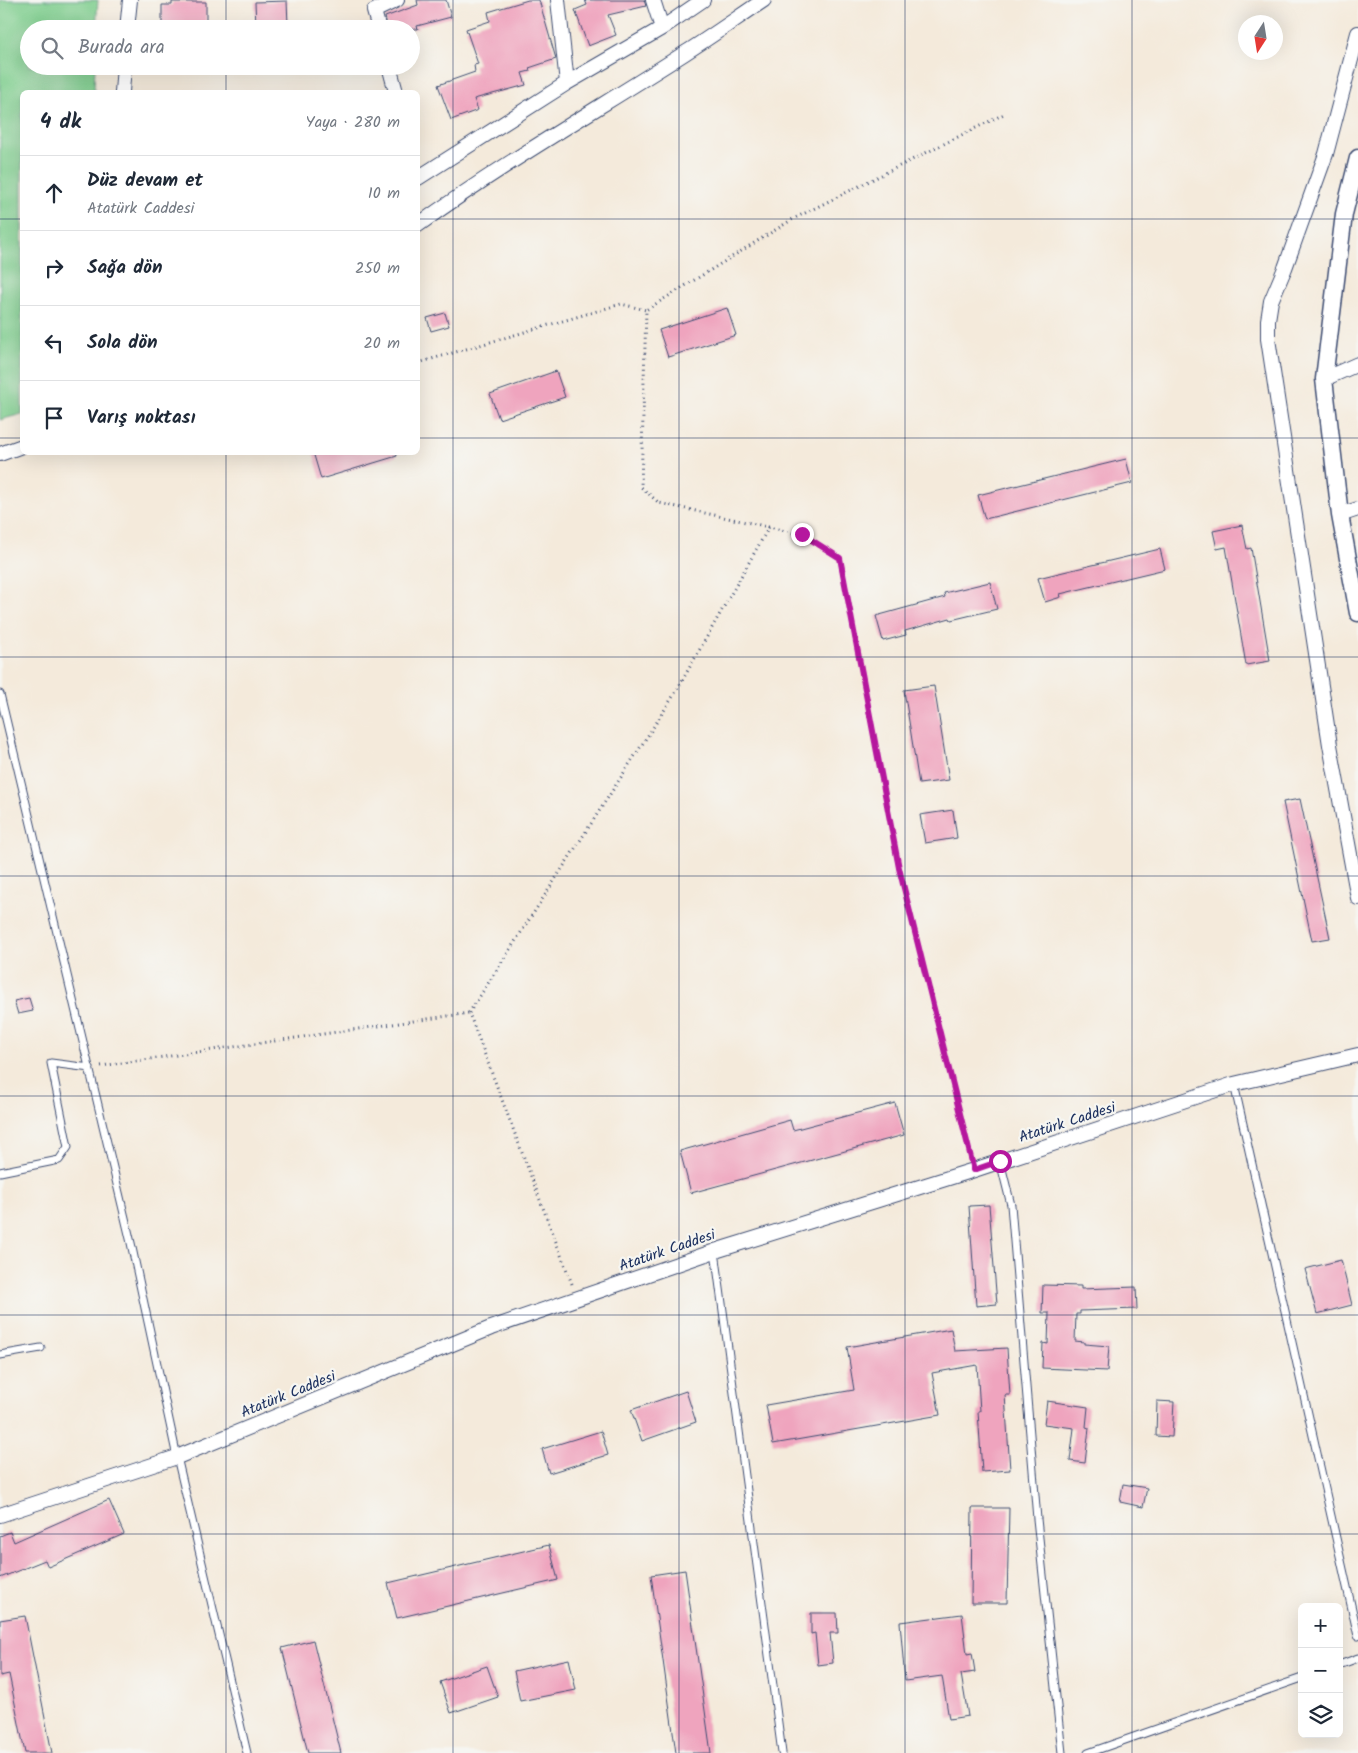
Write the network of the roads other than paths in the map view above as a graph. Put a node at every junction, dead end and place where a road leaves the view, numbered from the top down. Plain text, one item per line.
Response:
1 (130, 0) edge
2 (397, 0) edge
3 (558, 0) edge
4 (653, 0) edge
5 (703, 0) edge
6 (764, 0) edge
7 (371, 6) edge
8 (128, 20) edge
9 (375, 20) edge
10 (662, 28) junction
11 (1358, 33) edge
12 (123, 75) edge
13 (391, 75) edge
14 (568, 83) junction
15 (122, 90) edge
16 (395, 90) edge
17 (1358, 158) edge
18 (420, 175) edge
19 (420, 224) edge
20 (1358, 364) edge
21 (1324, 379) junction
22 (20, 447) edge
23 (0, 454) edge
24 (1358, 509) edge
25 (1340, 515) junction
26 (1358, 612) edge
27 (0, 694) edge
28 (1358, 898) edge
29 (1358, 1055) edge
30 (90, 1068) junction
31 (1234, 1084) junction
32 (1000, 1161) junction
33 (0, 1172) edge
34 (715, 1251) junction
35 (41, 1348) dead end
36 (0, 1355) edge
37 (177, 1457) junction
38 (0, 1516) edge
39 (1358, 1636) edge
40 (1358, 1658) edge
41 (1343, 1664) edge
42 (1298, 1679) edge
43 (1093, 1752) edge
44 (247, 1753) edge
45 (782, 1753) edge
46 (1062, 1753) edge

1 - 8 street
2 - 7 street
3 - 14 street
4 - 10 street
5 - 10 street
6 - 19 street
7 - 9 street
10 - 14 street
11 - 28 street
12 - 15 street
13 - 16 street
14 - 18 street
17 - 21 street
20 - 21 street
21 - 25 street
22 - 23 street
24 - 25 street
25 - 26 street
27 - 30 lane
29 - 31 street, Atatürk Caddesi
30 - 33 lane
30 - 37 lane
31 - 32 street, Atatürk Caddesi
31 - 39 lane
32 - 34 street, Atatürk Caddesi
32 - 46 lane
34 - 37 street, Atatürk Caddesi
34 - 45 lane
35 - 36 lane
37 - 38 street, Atatürk Caddesi
37 - 44 lane
40 - 41 lane
42 - 43 lane

